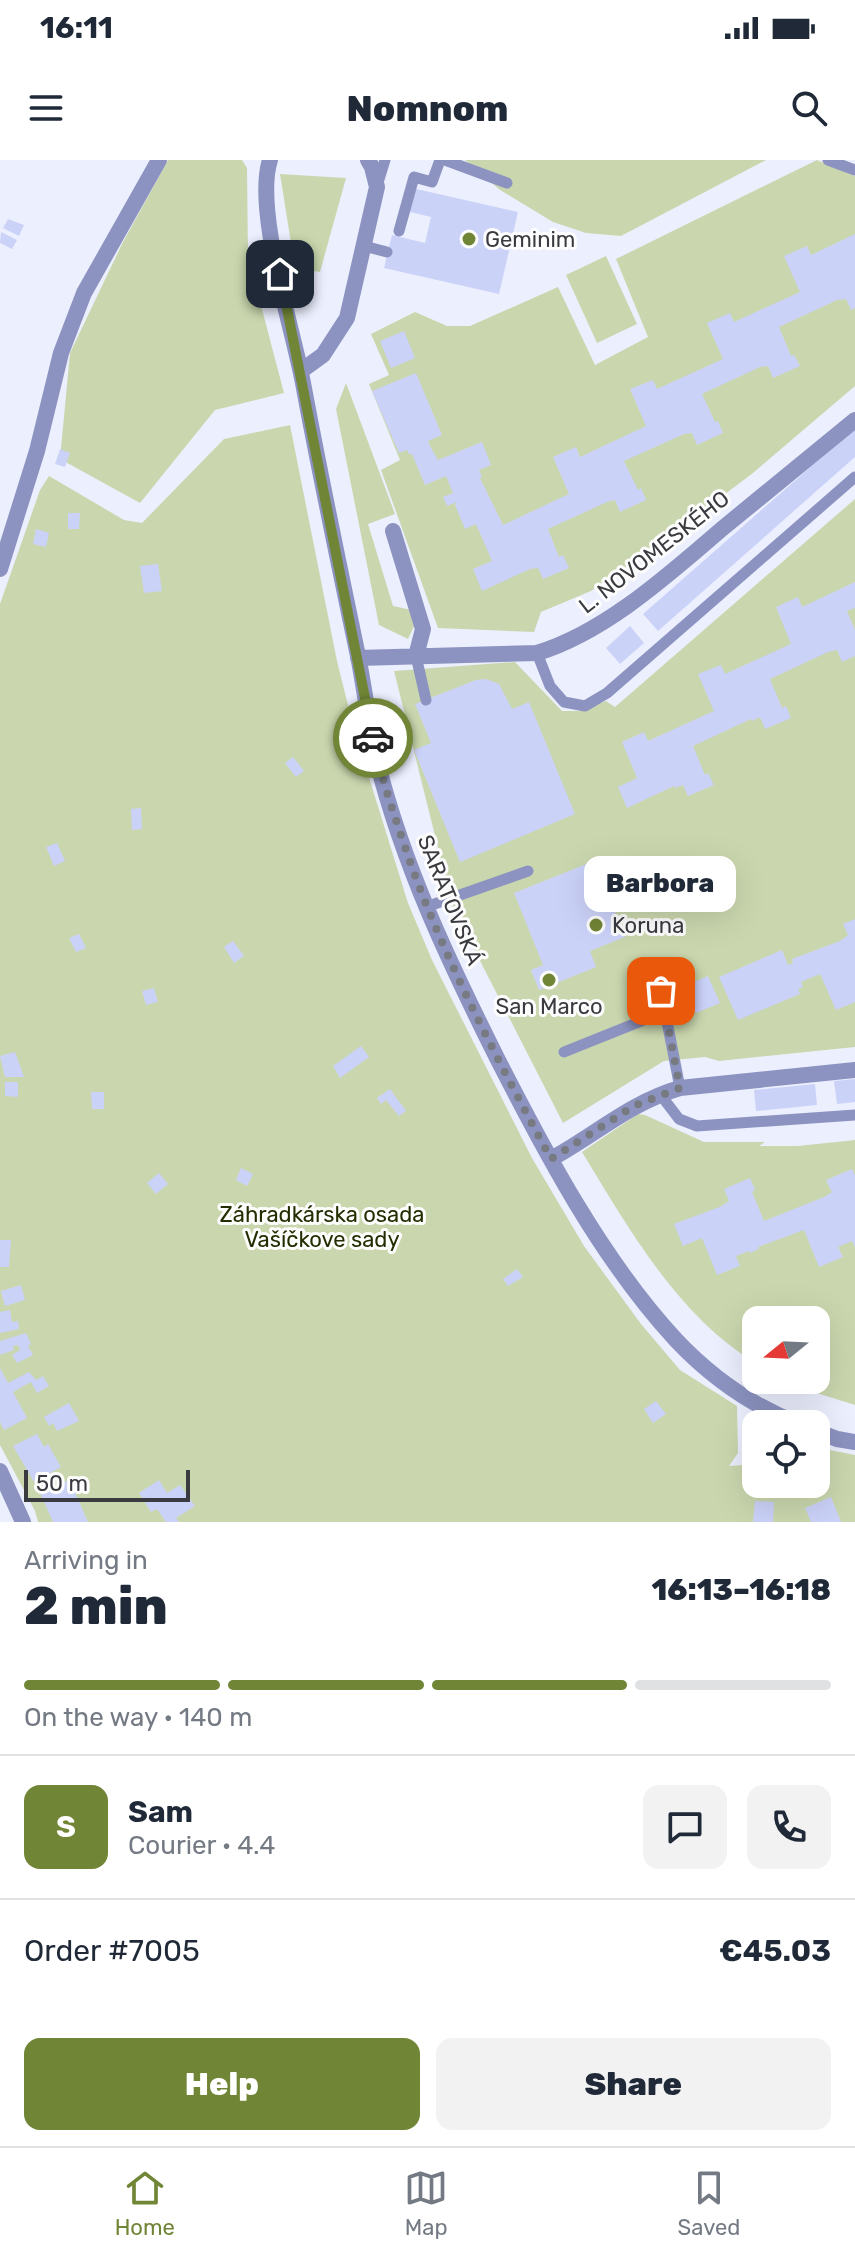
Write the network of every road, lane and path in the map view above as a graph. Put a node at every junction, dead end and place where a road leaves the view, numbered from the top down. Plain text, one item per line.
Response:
1 (159, 160) edge
2 (270, 160) edge
3 (368, 160) edge
4 (385, 160) edge
5 (443, 160) edge
6 (828, 160) edge
7 (855, 170) edge
8 (507, 183) dead end
9 (377, 187) junction
10 (399, 231) dead end
11 (364, 246) junction
12 (387, 252) dead end
13 (301, 371) junction
14 (855, 420) edge
15 (855, 477) edge
16 (393, 531) dead end
17 (0, 569) edge
18 (537, 653) junction
19 (416, 656) junction
20 (358, 658) junction
21 (426, 700) dead end
22 (528, 871) dead end
23 (426, 907) junction
24 (661, 991) dead end
25 (664, 1012) junction
26 (564, 1052) dead end
27 (855, 1070) edge
28 (680, 1088) junction
29 (660, 1094) junction
30 (855, 1115) edge
31 (551, 1159) junction
32 (770, 1410) edge
33 (830, 1435) edge
34 (855, 1442) edge
35 (0, 1471) edge
36 (23, 1522) edge

1 - 17 street
2 - 13 street, SARATOVSKÁ
3 - 9 street
4 - 9 lane
5 - 8 lane
5 - 10 lane
6 - 7 lane
9 - 11 street
11 - 12 lane
11 - 13 street
13 - 20 street, SARATOVSKÁ
14 - 18 street, L. NOVOMESKÉHO
15 - 18 lane
16 - 19 street
18 - 19 street, L. NOVOMESKÉHO
19 - 20 street, L. NOVOMESKÉHO
19 - 21 lane
20 - 23 street, SARATOVSKÁ
22 - 23 lane
23 - 31 street, SARATOVSKÁ
24 - 25 lane
25 - 26 lane
25 - 28 lane
27 - 28 street
28 - 29 street
29 - 30 lane
29 - 31 street
31 - 32 street, SARATOVSKÁ
33 - 34 street
35 - 36 street

